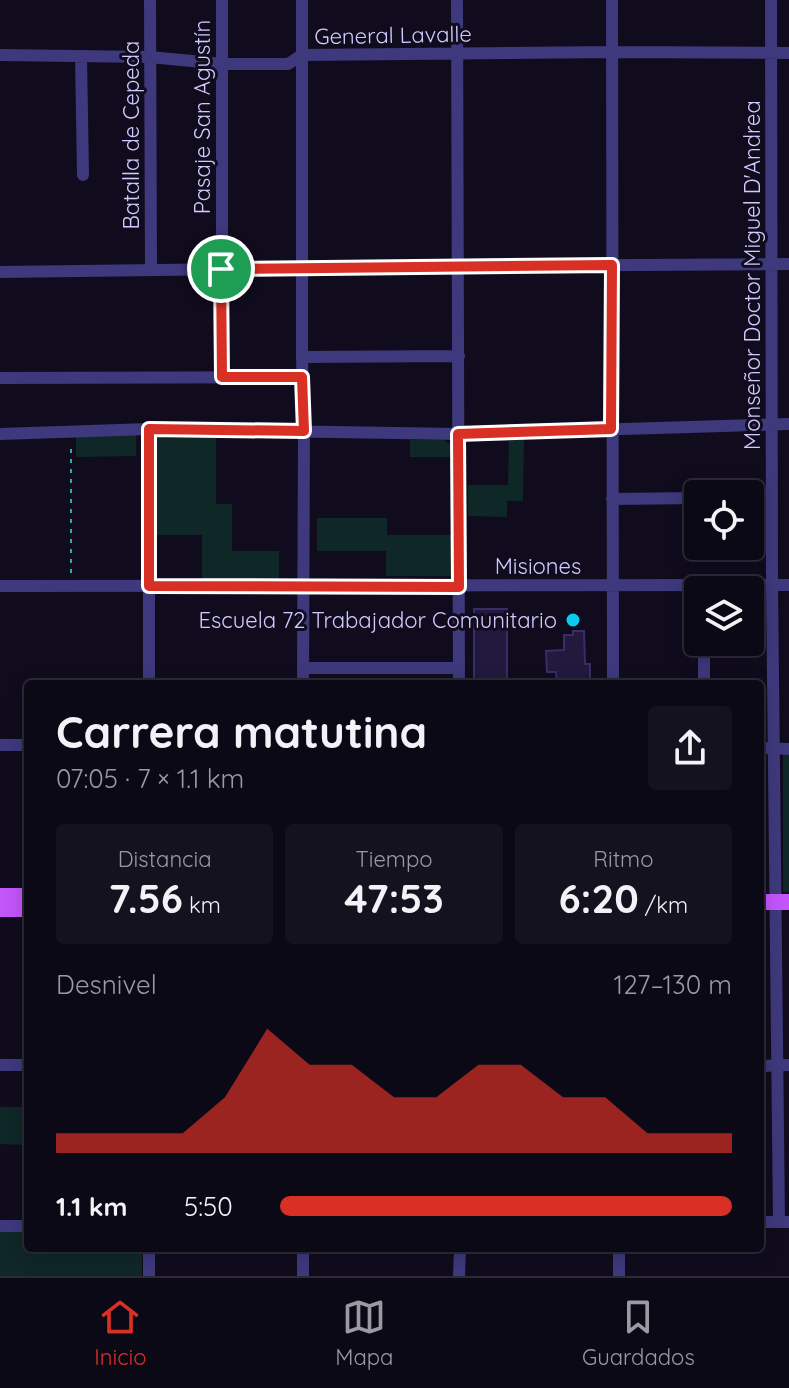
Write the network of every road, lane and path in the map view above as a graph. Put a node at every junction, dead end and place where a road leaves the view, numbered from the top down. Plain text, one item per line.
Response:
1 (150, 0) edge
2 (222, 0) edge
3 (302, 0) edge
4 (457, 0) edge
5 (612, 0) edge
6 (771, 0) edge
7 (613, 52) junction
8 (771, 53) junction
9 (789, 53) edge
10 (457, 54) junction
11 (0, 55) edge
12 (302, 55) junction
13 (81, 56) junction
14 (150, 57) junction
15 (223, 64) junction
16 (83, 175) dead end
17 (771, 264) junction
18 (789, 264) edge
19 (612, 265) junction
20 (458, 266) junction
21 (302, 268) junction
22 (151, 269) junction
23 (221, 269) junction
24 (0, 272) edge
25 (459, 356) junction
26 (302, 357) junction
27 (222, 377) junction
28 (302, 377) junction
29 (0, 378) edge
30 (773, 423) junction
31 (789, 424) edge
32 (149, 429) junction
33 (611, 429) junction
34 (304, 431) junction
35 (71, 432) junction
36 (0, 434) edge
37 (458, 434) junction
38 (764, 496) edge
39 (772, 496) junction
40 (684, 498) edge
41 (612, 499) junction
42 (789, 585) edge
43 (0, 586) edge
44 (71, 586) junction
45 (149, 586) junction
46 (303, 586) junction
47 (613, 586) junction
48 (764, 586) edge
49 (772, 586) junction
50 (459, 587) junction
51 (684, 588) edge
52 (704, 656) edge
53 (303, 668) junction
54 (459, 668) junction
55 (149, 680) edge
56 (303, 680) edge
57 (459, 680) edge
58 (613, 680) edge
59 (704, 680) edge
60 (0, 745) edge
61 (24, 745) edge
62 (764, 748) edge
63 (775, 749) junction
64 (789, 749) edge
65 (0, 896) edge
66 (24, 896) edge
67 (775, 902) edge
68 (0, 909) edge
69 (24, 909) edge
70 (0, 1065) edge
71 (24, 1065) edge
72 (783, 1065) edge
73 (784, 1222) edge
74 (0, 1226) edge
75 (24, 1226) edge
76 (149, 1252) edge
77 (303, 1252) edge
78 (460, 1252) edge
79 (619, 1252) edge
80 (149, 1276) edge
81 (303, 1276) edge
82 (459, 1276) edge
83 (619, 1276) edge

1 - 14 street, Batalla de Cepeda
2 - 15 street, Pasaje San Agustín
3 - 12 street
4 - 10 street
5 - 7 street
6 - 8 street, Monseñor Doctor Miguel D'Andrea
7 - 8 street, General Lavalle
7 - 10 street, General Lavalle
7 - 19 street
8 - 9 street, General Lavalle
8 - 17 street, Monseñor Doctor Miguel D'Andrea
10 - 12 street, General Lavalle
10 - 20 street
11 - 13 street, General Lavalle
12 - 15 street, General Lavalle
12 - 21 street
13 - 14 street, General Lavalle
13 - 16 street
14 - 15 street, General Lavalle
14 - 22 street, Batalla de Cepeda
15 - 23 street, Pasaje San Agustín
17 - 18 street
17 - 19 street
17 - 30 street, Monseñor Doctor Miguel D'Andrea
19 - 20 street
19 - 33 street
20 - 21 street
20 - 25 street
21 - 23 street
21 - 26 street
22 - 23 street
22 - 24 street
23 - 27 street, Pasaje San Agustín
25 - 26 street
25 - 37 street
26 - 28 street
27 - 28 street
27 - 29 street
28 - 34 street
30 - 31 street
30 - 33 street
30 - 39 street, Monseñor Doctor Miguel D'Andrea
32 - 34 street
32 - 35 street
32 - 45 street
33 - 37 street
33 - 41 street
34 - 37 street
34 - 46 street
35 - 36 street
35 - 44 path
37 - 50 street
38 - 39 street
39 - 49 street, Monseñor Doctor Miguel D'Andrea
40 - 41 street
41 - 47 street
42 - 49 street, Misiones
43 - 44 street, Misiones
44 - 45 street, Misiones
45 - 46 street, Misiones
45 - 55 street
46 - 50 street, Misiones
46 - 53 street
47 - 50 street, Misiones
47 - 51 street, Misiones
47 - 58 street
48 - 49 street, Misiones
49 - 63 street, Monseñor Doctor Miguel D'Andrea
50 - 54 street
52 - 59 street
53 - 54 street
53 - 56 street
54 - 57 street
60 - 61 street
62 - 63 street
63 - 64 street
63 - 67 street, Monseñor Doctor Miguel D'Andrea
65 - 66 main road
67 - 72 street, Monseñor Doctor Miguel D'Andrea
68 - 69 main road
70 - 71 street
72 - 73 street, Monseñor Doctor Miguel D'Andrea
74 - 75 street
76 - 80 street
77 - 81 street
78 - 82 street
79 - 83 street

